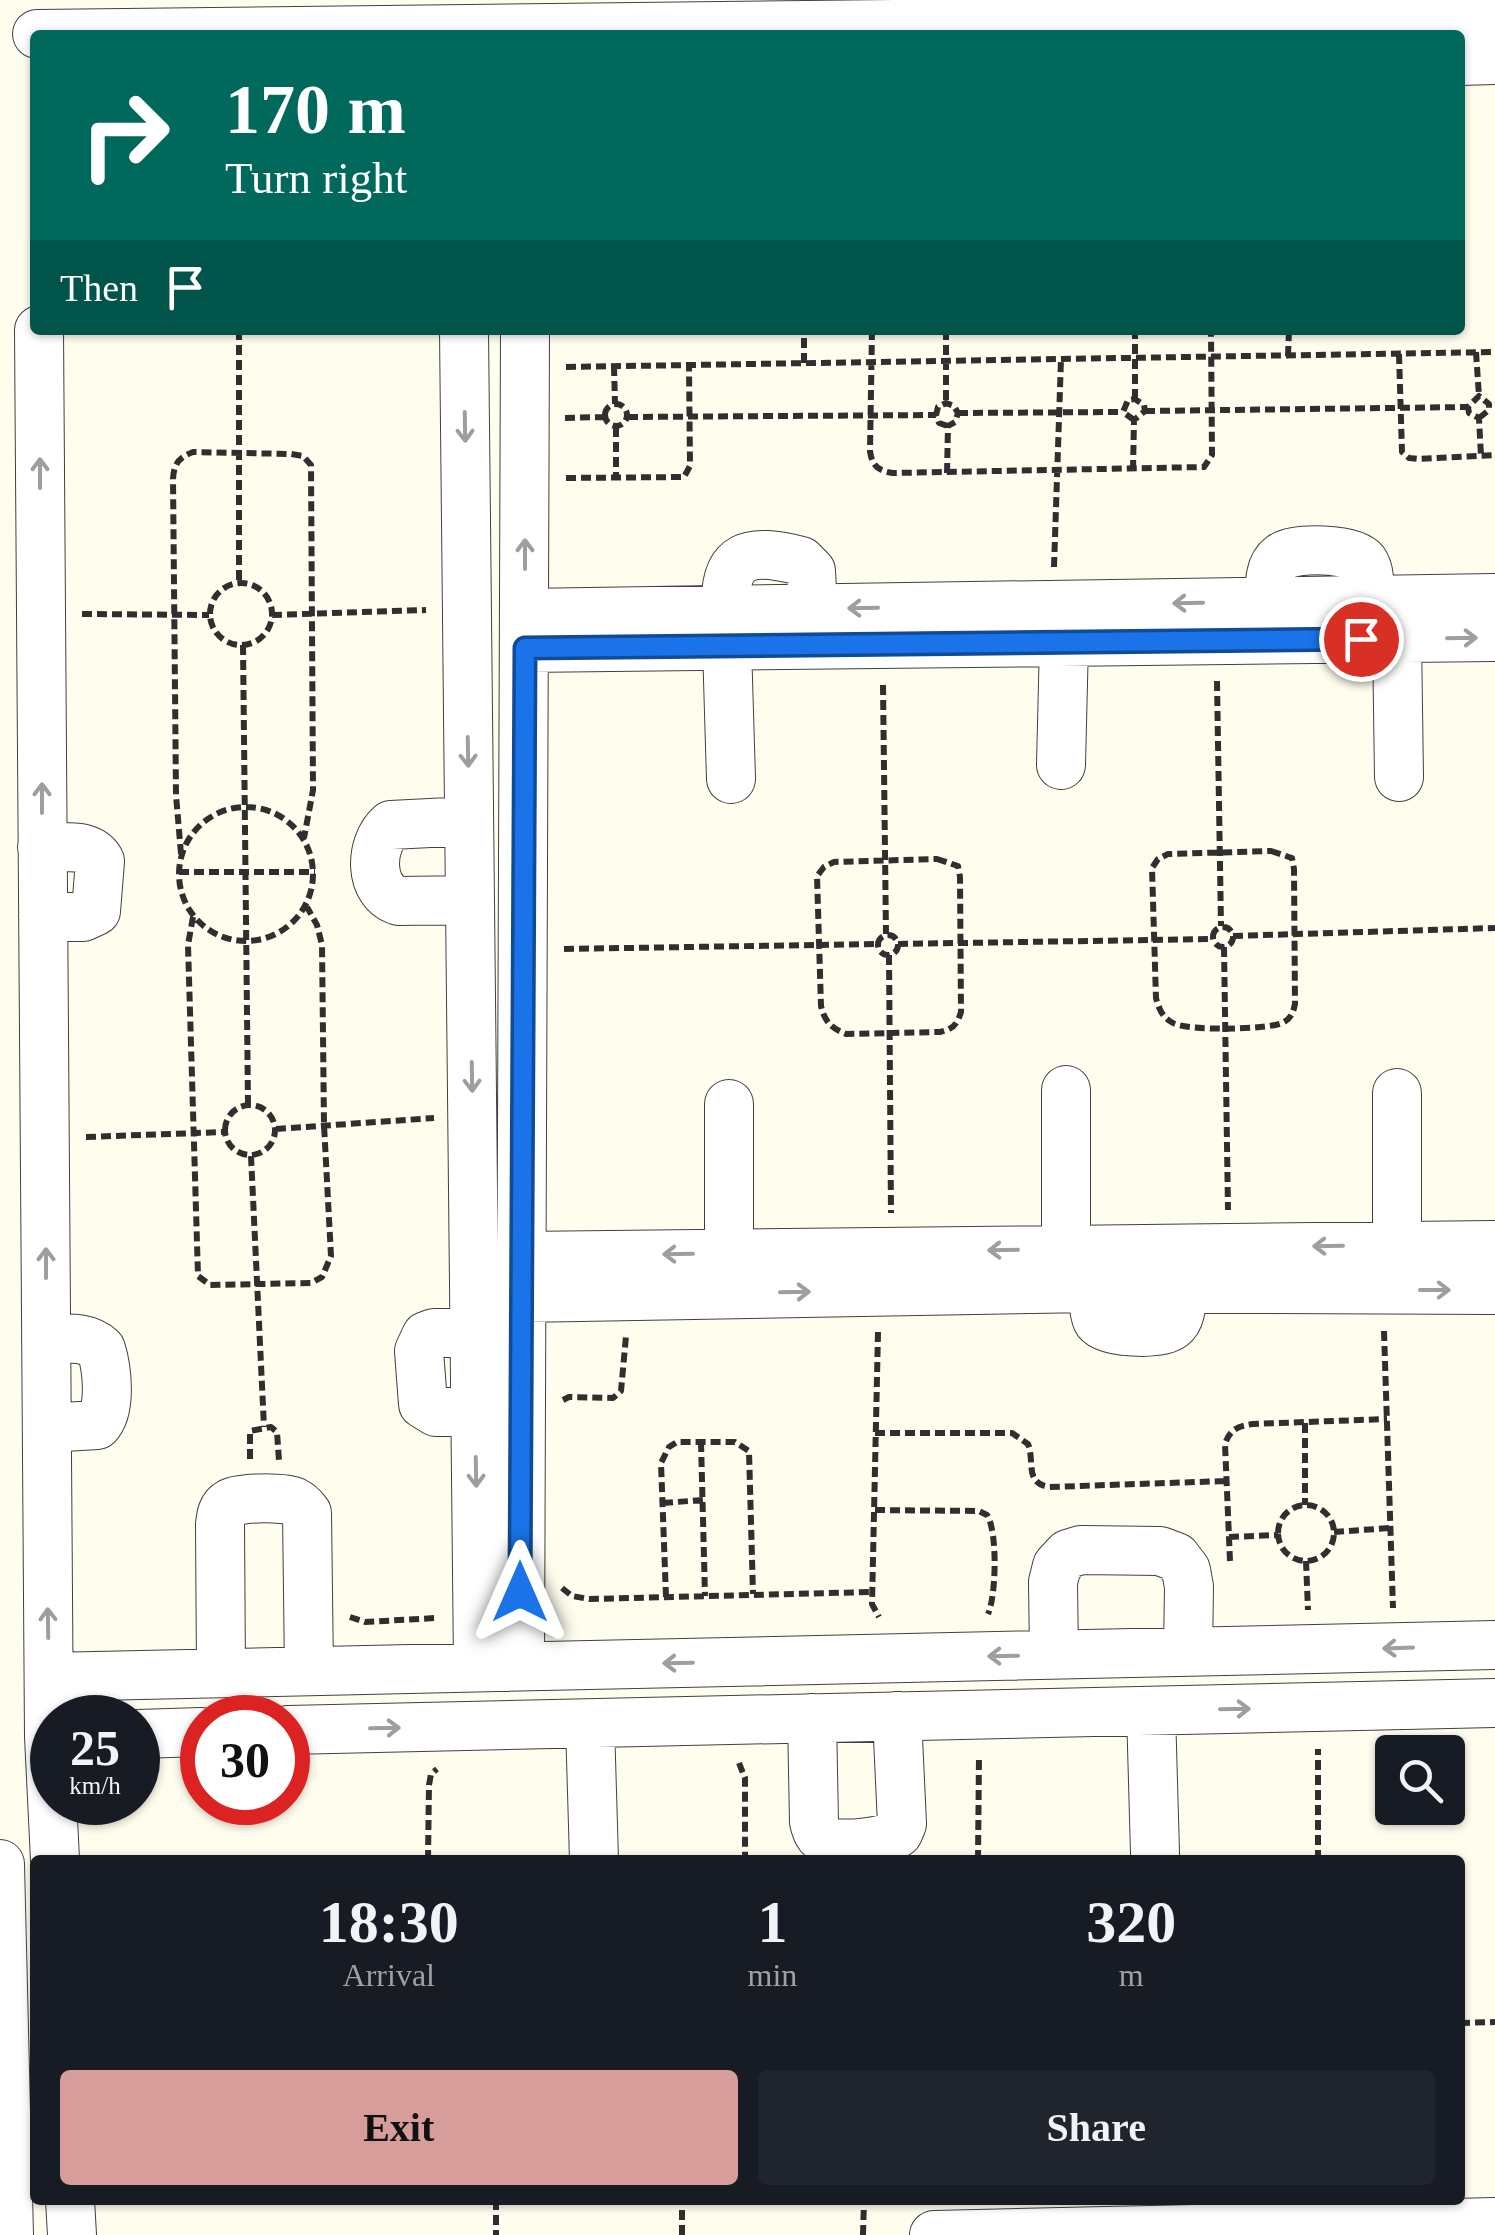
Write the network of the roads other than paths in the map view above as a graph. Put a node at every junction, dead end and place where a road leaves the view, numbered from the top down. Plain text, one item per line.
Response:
1 (1404, 9) edge
2 (1061, 11) edge
3 (550, 14) edge
4 (201, 16) edge
5 (1495, 17) edge
6 (36, 23) edge
7 (1495, 60) edge
8 (1465, 61) edge
9 (38, 335) edge
10 (63, 335) edge
11 (464, 335) edge
12 (525, 349) edge
13 (39, 395) junction
14 (1495, 598) edge
15 (1059, 624) junction
16 (726, 628) junction
17 (525, 630) junction
18 (1495, 637) edge
19 (1397, 638) junction
20 (1060, 765) dead end
21 (1399, 777) dead end
22 (731, 779) dead end
23 (469, 822) junction
24 (470, 900) junction
25 (1066, 1090) dead end
26 (1398, 1093) dead end
27 (730, 1104) dead end
28 (1495, 1245) edge
29 (1066, 1249) junction
30 (729, 1253) junction
31 (1390, 1268) junction
32 (885, 1271) junction
33 (522, 1277) junction
34 (1495, 1290) edge
35 (1495, 1645) edge
36 (1188, 1651) junction
37 (1054, 1655) junction
38 (499, 1667) junction
39 (309, 1671) junction
40 (221, 1673) junction
41 (49, 1677) junction
42 (50, 1695) edge
43 (1495, 1703) edge
44 (1151, 1711) junction
45 (897, 1716) junction
46 (812, 1718) junction
47 (590, 1724) junction
48 (310, 1730) edge
49 (54, 1825) edge
50 (1155, 1853) dead end
51 (55, 1855) edge
52 (594, 1855) edge
53 (0, 1864) edge
54 (70, 2205) edge
55 (1495, 2222) edge
56 (9, 2235) edge
57 (72, 2235) edge
58 (934, 2235) edge

1 - 2 street
1 - 5 street
2 - 3 street
3 - 4 street
4 - 6 street
7 - 8 street
9 - 13 street
10 - 13 street
11 -> 23 street
17 -> 12 street
41 -> 13 street
14 -> 15 street
15 - 16 street
15 -> 16 street
15 - 19 street
15 - 20 street
16 - 17 street
16 - 22 street
17 - 33 street
19 -> 18 street
19 - 21 street
23 - 24 street
23 - 24 street
24 -> 38 street
25 - 29 street
26 - 31 street
27 - 30 street
28 - 31 street
31 -> 29 street
29 -> 32 street
30 - 32 street
30 -> 33 street
31 - 32 street
31 -> 34 street
33 -> 32 street
33 - 38 street
35 -> 36 street
36 - 37 street
36 - 37 street
37 -> 38 street
38 - 39 street
39 - 40 street
39 - 40 street
40 - 41 street
41 - 42 street
44 -> 43 street
44 - 45 street
44 - 50 street
45 - 46 street
45 - 46 street
46 - 47 street
48 -> 47 street
47 - 52 street
49 - 51 street
53 - 56 street
54 - 57 street
55 - 58 street

